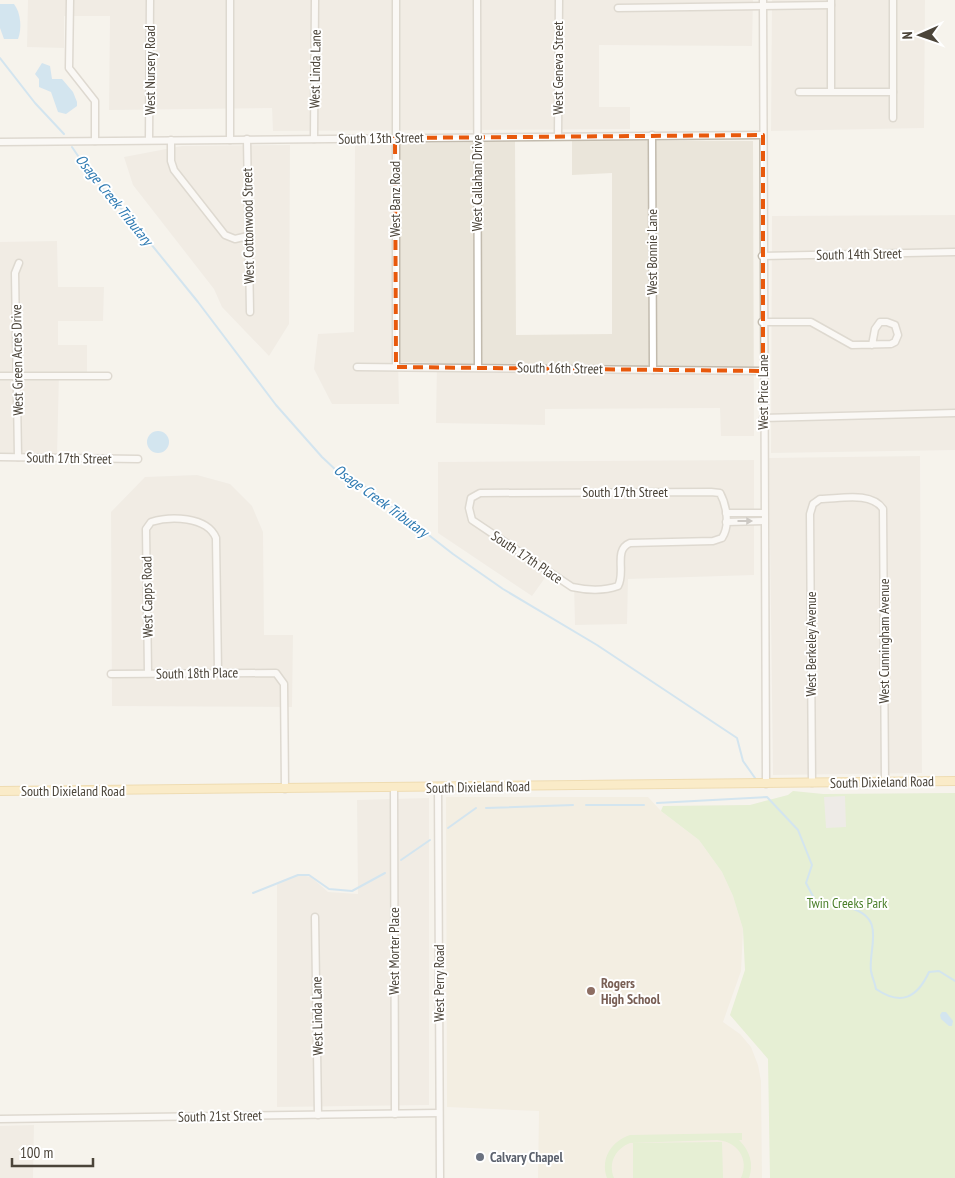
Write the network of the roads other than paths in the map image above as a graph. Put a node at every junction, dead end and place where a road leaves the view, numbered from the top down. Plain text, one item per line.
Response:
1 (70, 0) edge
2 (150, 0) edge
3 (230, 0) edge
4 (315, 0) edge
5 (396, 0) edge
6 (477, 0) edge
7 (559, 0) edge
8 (893, 0) edge
9 (763, 2) edge
10 (831, 3) edge
11 (618, 8) dead end
12 (831, 91) junction
13 (800, 92) dead end
14 (893, 92) junction
15 (893, 118) dead end
16 (652, 135) junction
17 (762, 135) junction
18 (558, 136) junction
19 (477, 137) junction
20 (314, 138) junction
21 (395, 138) junction
22 (247, 139) junction
23 (150, 140) junction
24 (171, 140) junction
25 (230, 140) junction
26 (95, 141) junction
27 (0, 142) edge
28 (248, 236) junction
29 (955, 252) edge
30 (762, 256) junction
31 (19, 263) dead end
32 (250, 312) dead end
33 (762, 322) junction
34 (872, 345) junction
35 (357, 367) dead end
36 (396, 367) junction
37 (478, 367) junction
38 (653, 370) junction
39 (763, 371) junction
40 (18, 375) junction
41 (0, 376) edge
42 (108, 376) dead end
43 (955, 413) edge
44 (763, 418) junction
45 (0, 457) edge
46 (18, 457) junction
47 (138, 459) dead end
48 (471, 498) joint
49 (813, 504) joint
50 (726, 513) junction
51 (764, 513) junction
52 (764, 521) junction
53 (726, 522) junction
54 (218, 672) junction
55 (148, 673) junction
56 (111, 674) dead end
57 (955, 781) edge
58 (885, 782) junction
59 (812, 783) junction
60 (766, 784) junction
61 (438, 787) junction
62 (394, 788) junction
63 (285, 790) junction
64 (0, 792) edge
65 (316, 917) dead end
66 (439, 1113) junction
67 (318, 1114) junction
68 (395, 1114) junction
69 (0, 1118) edge
70 (440, 1178) edge

1 - 26 street
2 - 23 street, West Nursery Road
3 - 25 street
4 - 20 street, West Linda Lane
5 - 21 street, West Banz Road
6 - 19 street, West Callahan Drive
7 - 18 street, West Geneva Street
8 - 14 street
9 - 10 street
9 - 11 street
9 - 17 street, West Price Lane
10 - 12 street
12 - 13 street
12 - 14 street
14 - 15 street
16 - 17 street, South 13th Street
16 - 18 street, South 13th Street
16 - 38 street, West Bonnie Lane
17 - 30 street, West Price Lane
18 - 19 street, South 13th Street
19 - 21 street, South 13th Street
19 - 37 street, West Callahan Drive
20 - 21 street, South 13th Street
20 - 22 street, South 13th Street
21 - 36 street, West Banz Road
22 - 25 street, South 13th Street
22 - 28 street, West Cottonwood Street
23 - 24 street, South 13th Street
23 - 26 street, South 13th Street
24 - 25 street, South 13th Street
24 - 28 street
26 - 27 street, South 13th Street
28 - 32 street, West Cottonwood Street
29 - 30 street, South 14th Street
30 - 33 street, West Price Lane
31 - 40 street, West Green Acres Drive
33 - 34 street
33 - 39 street, West Price Lane
34 - 34 street
35 - 36 street, South 16th Street
36 - 37 street, South 16th Street
37 - 38 street, South 16th Street
38 - 39 street, South 16th Street
39 - 44 street, West Price Lane
40 - 41 street
40 - 42 street
40 - 46 street, West Green Acres Drive
43 - 44 street
44 - 51 street, West Price Lane
45 - 46 street, South 17th Street
46 - 47 street, South 17th Street
48 - 50 street, South 17th Street
48 - 53 street, South 17th Place
49 - 58 street, West Cunningham Avenue
49 - 59 street, West Berkeley Avenue
50 - 51 street
50 - 53 street
51 - 52 street, West Price Lane
53 -> 52 street
52 - 60 street, West Price Lane
54 - 55 street, South 18th Place
54 - 55 street, West Capps Road
54 - 63 street, South 18th Place
55 - 56 street, South 18th Place
57 - 58 main road, South Dixieland Road
58 - 59 main road, South Dixieland Road
59 - 60 main road, South Dixieland Road
60 - 61 main road, South Dixieland Road
61 - 62 main road, South Dixieland Road
61 - 66 street, West Perry Road
62 - 63 main road, South Dixieland Road
62 - 68 street, West Morter Place
63 - 64 main road, South Dixieland Road
65 - 67 street, West Linda Lane
66 - 68 street, South 21st Street
66 - 70 street, West Perry Road
67 - 68 street, South 21st Street
67 - 69 street, South 21st Street

